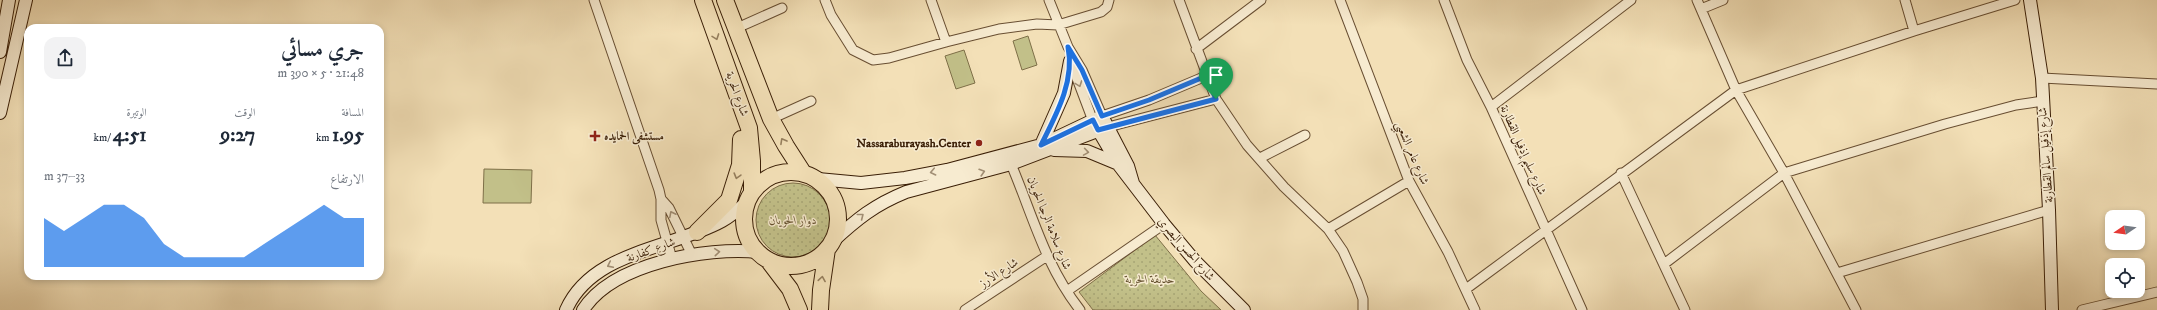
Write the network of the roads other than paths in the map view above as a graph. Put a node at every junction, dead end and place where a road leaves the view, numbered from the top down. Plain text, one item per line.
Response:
1 (9, 0) edge
2 (26, 0) edge
3 (594, 0) edge
4 (703, 0) edge
5 (725, 0) edge
6 (826, 0) edge
7 (931, 0) edge
8 (1049, 0) edge
9 (1109, 0) edge
10 (1179, 0) edge
11 (1260, 0) edge
12 (1340, 0) edge
13 (1444, 0) edge
14 (1631, 0) edge
15 (1723, 0) edge
16 (1904, 0) edge
17 (2015, 0) edge
18 (2030, 0) edge
19 (1699, 4) edge
20 (782, 8) dead end
21 (1058, 25) junction
22 (737, 28) junction
23 (1914, 30) junction
24 (946, 42) junction
25 (1068, 47) junction
26 (1196, 49) junction
27 (0, 52) edge
28 (1070, 61) junction
29 (1206, 76) junction
30 (2042, 78) junction
31 (2157, 84) edge
32 (1736, 90) junction
33 (737, 96) junction
34 (1216, 99) junction
35 (810, 101) dead end
36 (2043, 101) junction
37 (1491, 108) junction
38 (0, 113) edge
39 (771, 118) junction
40 (1100, 123) junction
41 (1305, 135) dead end
42 (1046, 147) junction
43 (1260, 158) junction
44 (1011, 164) junction
45 (1118, 164) junction
46 (1621, 173) junction
47 (1784, 173) junction
48 (811, 177) junction
49 (1409, 181) junction
50 (1134, 183) junction
51 (749, 198) junction
52 (661, 199) junction
53 (2049, 210) junction
54 (1164, 224) junction
55 (1328, 229) junction
56 (1547, 229) junction
57 (690, 235) junction
58 (667, 244) junction
59 (830, 245) junction
60 (692, 255) junction
61 (763, 256) junction
62 (1047, 256) junction
63 (672, 259) junction
64 (1664, 264) junction
65 (1837, 273) junction
66 (1466, 289) junction
67 (1067, 291) junction
68 (2157, 292) edge
69 (566, 310) edge
70 (583, 310) edge
71 (799, 310) edge
72 (820, 310) edge
73 (965, 310) edge
74 (1080, 310) edge
75 (1244, 310) edge
76 (1363, 310) edge
77 (1475, 310) edge
78 (1582, 310) edge
79 (1686, 310) edge
80 (1856, 310) edge
81 (2052, 310) edge
82 (2082, 310) edge

1 - 27 street
2 - 38 street
3 - 52 street
4 -> 33 highway, شارع الحرية
5 - 22 highway, شارع الحرية
6 - 24 street
7 - 24 street
8 - 21 street, شارع الحسن البصري
9 - 21 street
10 - 26 street
11 - 26 street
12 - 49 street, شارع عامر الشعبي
13 - 37 street, شارع سليم إذفيل القطارنة
14 - 37 street
15 - 19 street
16 - 23 street
17 - 23 street
18 - 30 street, شارع إذفيل سالم القطارنة
19 - 32 street
20 - 22 street
21 - 24 street
21 - 25 street, شارع الحسن البصري
22 - 39 highway, شارع الحرية
23 - 32 street
25 - 28 street, شارع الحسن البصري
25 - 40 street, شارع الحسن البصري
26 - 29 street
28 -> 40 street, شارع الحسن البصري
28 - 42 street
29 - 34 street
29 - 40 street
30 - 31 street
30 - 36 street, شارع إذفيل سالم القطارنة
32 - 46 street
32 - 47 street
33 - 51 highway, شارع الحرية
33 -> 57 highway
34 - 40 street
34 - 43 street
35 - 39 street
36 - 47 street
36 - 53 street, شارع إذفيل سالم القطارنة
37 - 56 street, شارع سليم إذفيل القطارنة
48 -> 39 highway, شارع الحرية
40 - 42 street
40 - 45 street, شارع الحسن البصري
40 - 50 street, شارع الحسن البصري
41 - 43 street
42 - 44 street
42 -> 45 street
42 -> 48 street
43 - 55 street
59 -> 44 street
44 - 62 street, شارع سلامة الرجا الحويان
45 - 50 street, شارع الحسن البصري
46 - 56 street
46 - 64 street
47 - 64 street
47 - 65 street
48 - 51 highway
48 - 59 highway
49 - 55 street
49 - 66 street, شارع عامر الشعبي
50 - 54 street, شارع الحسن البصري
51 - 57 street, شارع كفارنة
51 - 61 highway
57 -> 52 street
52 - 58 street
53 - 65 street
53 - 81 street, شارع إذفيل سالم القطارنة
54 - 67 street
54 - 75 street, شارع الحسن البصري
55 - 76 street
56 - 66 street
56 - 78 street, شارع سليم إذفيل القطارنة
57 - 58 street, شارع كفارنة
57 - 60 street
58 - 63 street
58 -> 69 street, شارع كفارنة
59 - 61 highway
72 -> 59 highway
60 -> 61 street, شارع كفارنة
60 - 63 street, شارع كفارنة
61 - 71 highway
62 - 67 street, شارع سلامة الرجا الحويان
62 - 73 street, شارع الأرز
63 - 70 street, شارع كفارنة
64 - 79 street
65 - 80 street
66 - 77 street, شارع عامر الشعبي
67 - 74 street, شارع سلامة الرجا الحويان
68 - 82 street

